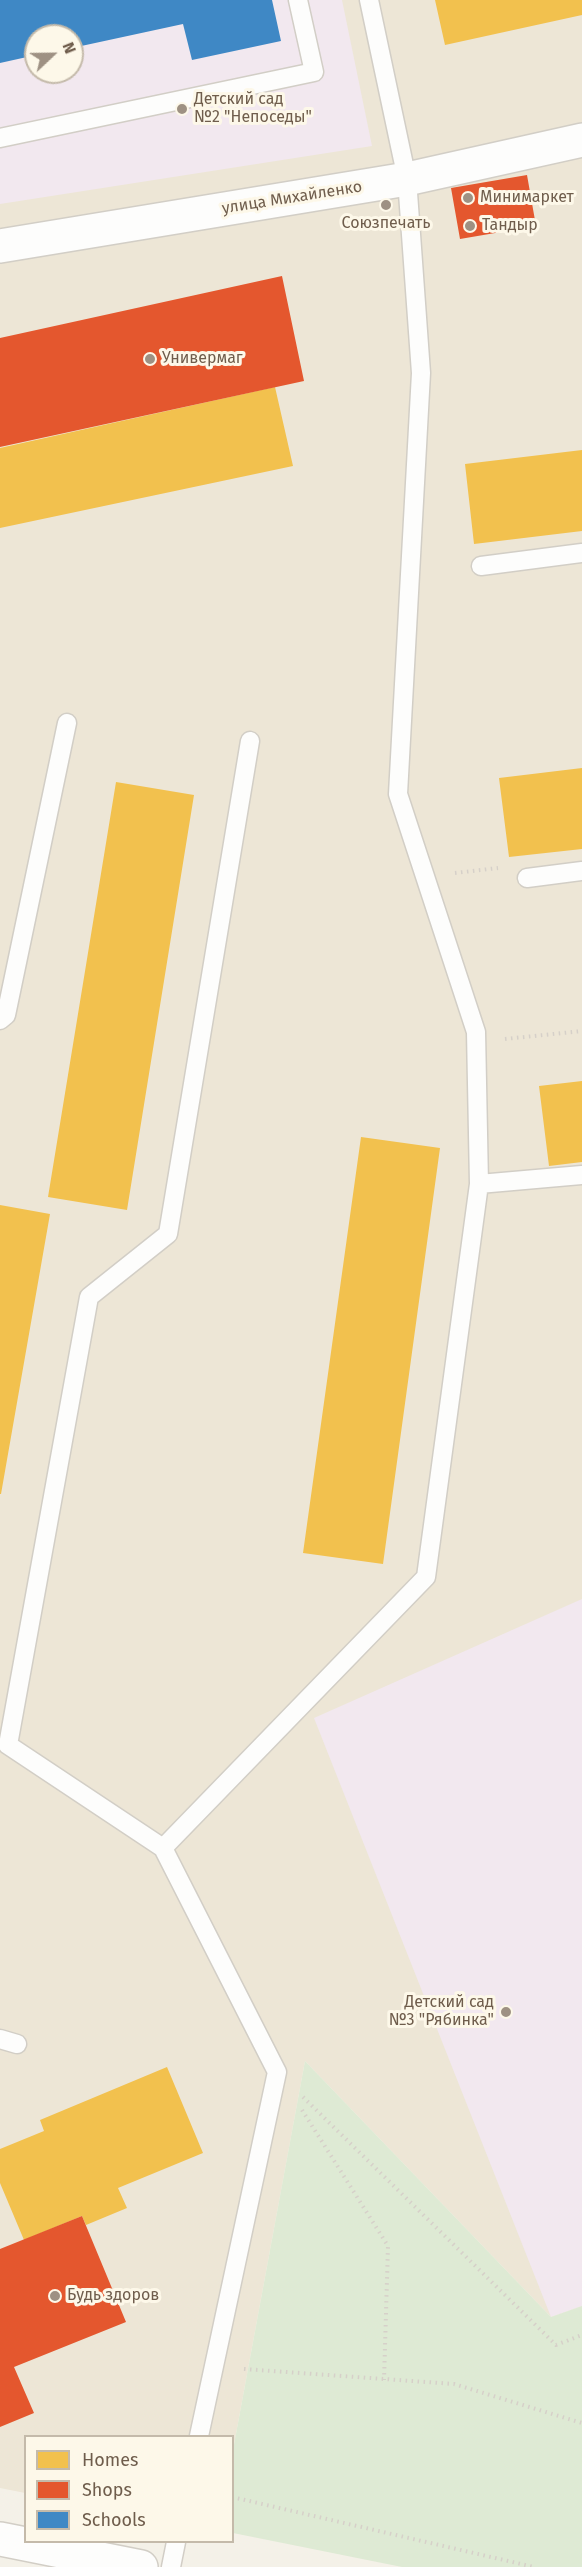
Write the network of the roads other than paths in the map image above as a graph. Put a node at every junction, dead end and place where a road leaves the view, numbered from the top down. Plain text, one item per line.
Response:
1 (298, 0) edge
2 (369, 0) edge
3 (0, 138) edge
4 (582, 140) edge
5 (407, 179) junction
6 (0, 246) edge
7 (582, 553) edge
8 (481, 566) dead end
9 (67, 723) dead end
10 (250, 741) dead end
11 (582, 871) edge
12 (527, 878) dead end
13 (0, 1020) edge
14 (582, 1175) edge
15 (479, 1184) junction
16 (163, 1848) junction
17 (199, 2435) edge
18 (0, 2539) edge
19 (176, 2543) edge
20 (80, 2562) edge
21 (141, 2567) edge
22 (171, 2567) edge

1 - 3 lane
2 - 5 lane
4 - 5 street, улица Михайленко
5 - 6 street, улица Михайленко
5 - 15 lane
7 - 8 lane
9 - 13 lane
10 - 16 lane
11 - 12 lane
14 - 15 lane
15 - 16 lane
16 - 17 lane
18 - 20 street
19 - 22 lane
20 - 21 street

